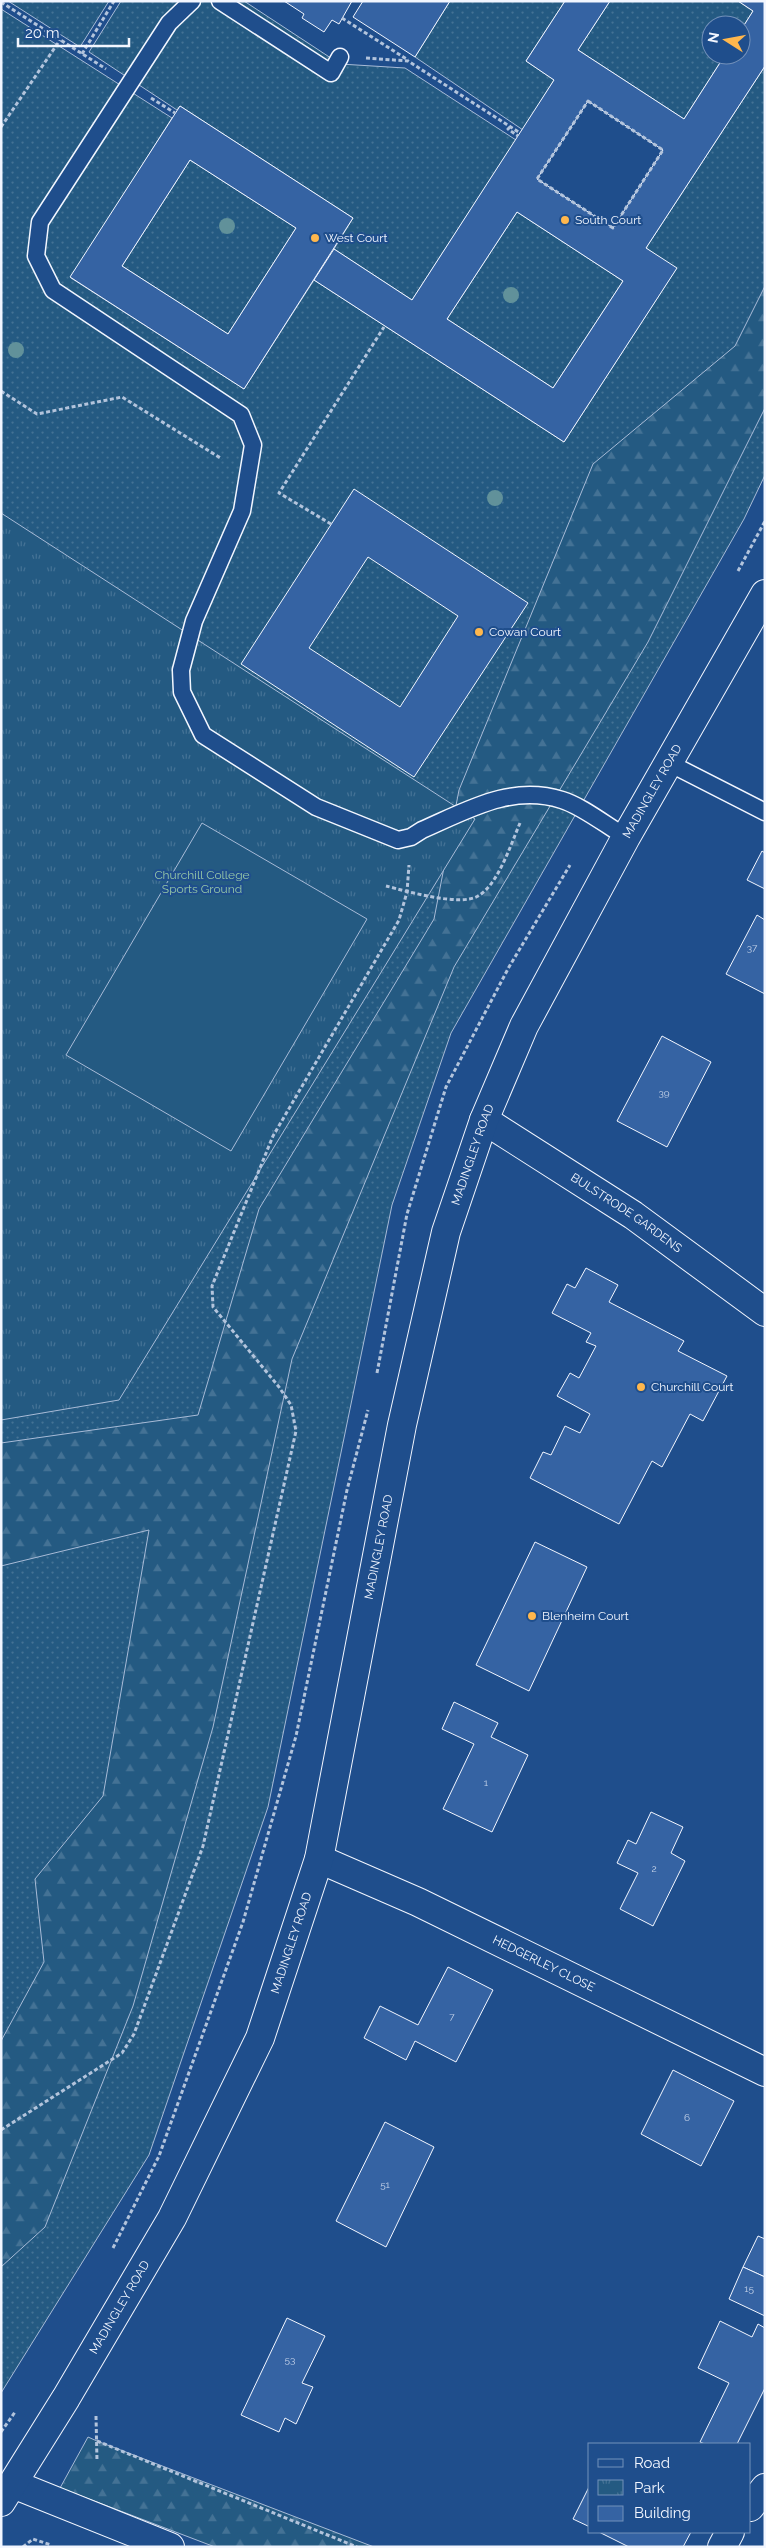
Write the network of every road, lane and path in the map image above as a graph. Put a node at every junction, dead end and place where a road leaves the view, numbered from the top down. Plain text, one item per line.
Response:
1 (114, 1) edge
2 (192, 1) edge
3 (220, 1) edge
4 (1, 2) edge
5 (342, 18) dead end
6 (60, 40) junction
7 (82, 54) junction
8 (340, 57) joint
9 (408, 61) junction
10 (130, 85) junction
11 (175, 113) dead end
12 (1, 127) edge
13 (519, 135) dead end
14 (537, 179) joint
15 (384, 327) dead end
16 (1, 391) edge
17 (249, 475) junction
18 (278, 492) junction
19 (331, 524) dead end
20 (765, 594) edge
21 (668, 763) junction
22 (537, 795) junction
23 (765, 812) edge
24 (411, 837) junction
25 (626, 837) junction
26 (386, 886) dead end
27 (407, 892) junction
28 (484, 1120) junction
29 (765, 1312) edge
30 (319, 1860) junction
31 (765, 2072) edge
32 (1, 2130) edge
33 (97, 2440) dead end
34 (765, 2489) edge
35 (7, 2493) edge
36 (751, 2506) edge
37 (729, 2533) edge
38 (51, 2545) dead end
39 (23, 2547) edge
40 (170, 2547) edge
41 (357, 2547) edge
42 (722, 2547) edge

1 - 7 path
2 - 10 lane
3 - 8 lane
4 - 6 path
5 - 9 path
6 - 7 path
6 - 12 path
7 - 10 path
8 - 9 path
9 - 13 path
10 - 11 path
10 - 17 lane
14 - 14 path
15 - 18 path
16 - 17 path
17 - 18 path
17 - 24 lane
18 - 19 path
20 - 21 main road, MADINGLEY ROAD
21 - 23 lane
21 - 25 main road, MADINGLEY ROAD
22 - 24 lane
22 - 25 lane
22 - 27 path
24 - 27 path
25 - 28 main road, MADINGLEY ROAD
26 - 27 path
27 - 32 path
28 - 29 main road, BULSTRODE GARDENS
28 - 30 main road, MADINGLEY ROAD
30 - 31 main road, HEDGERLEY CLOSE
30 - 35 main road, MADINGLEY ROAD
33 - 41 path
34 - 36 main road
35 - 40 main road
37 - 42 main road
38 - 39 path

